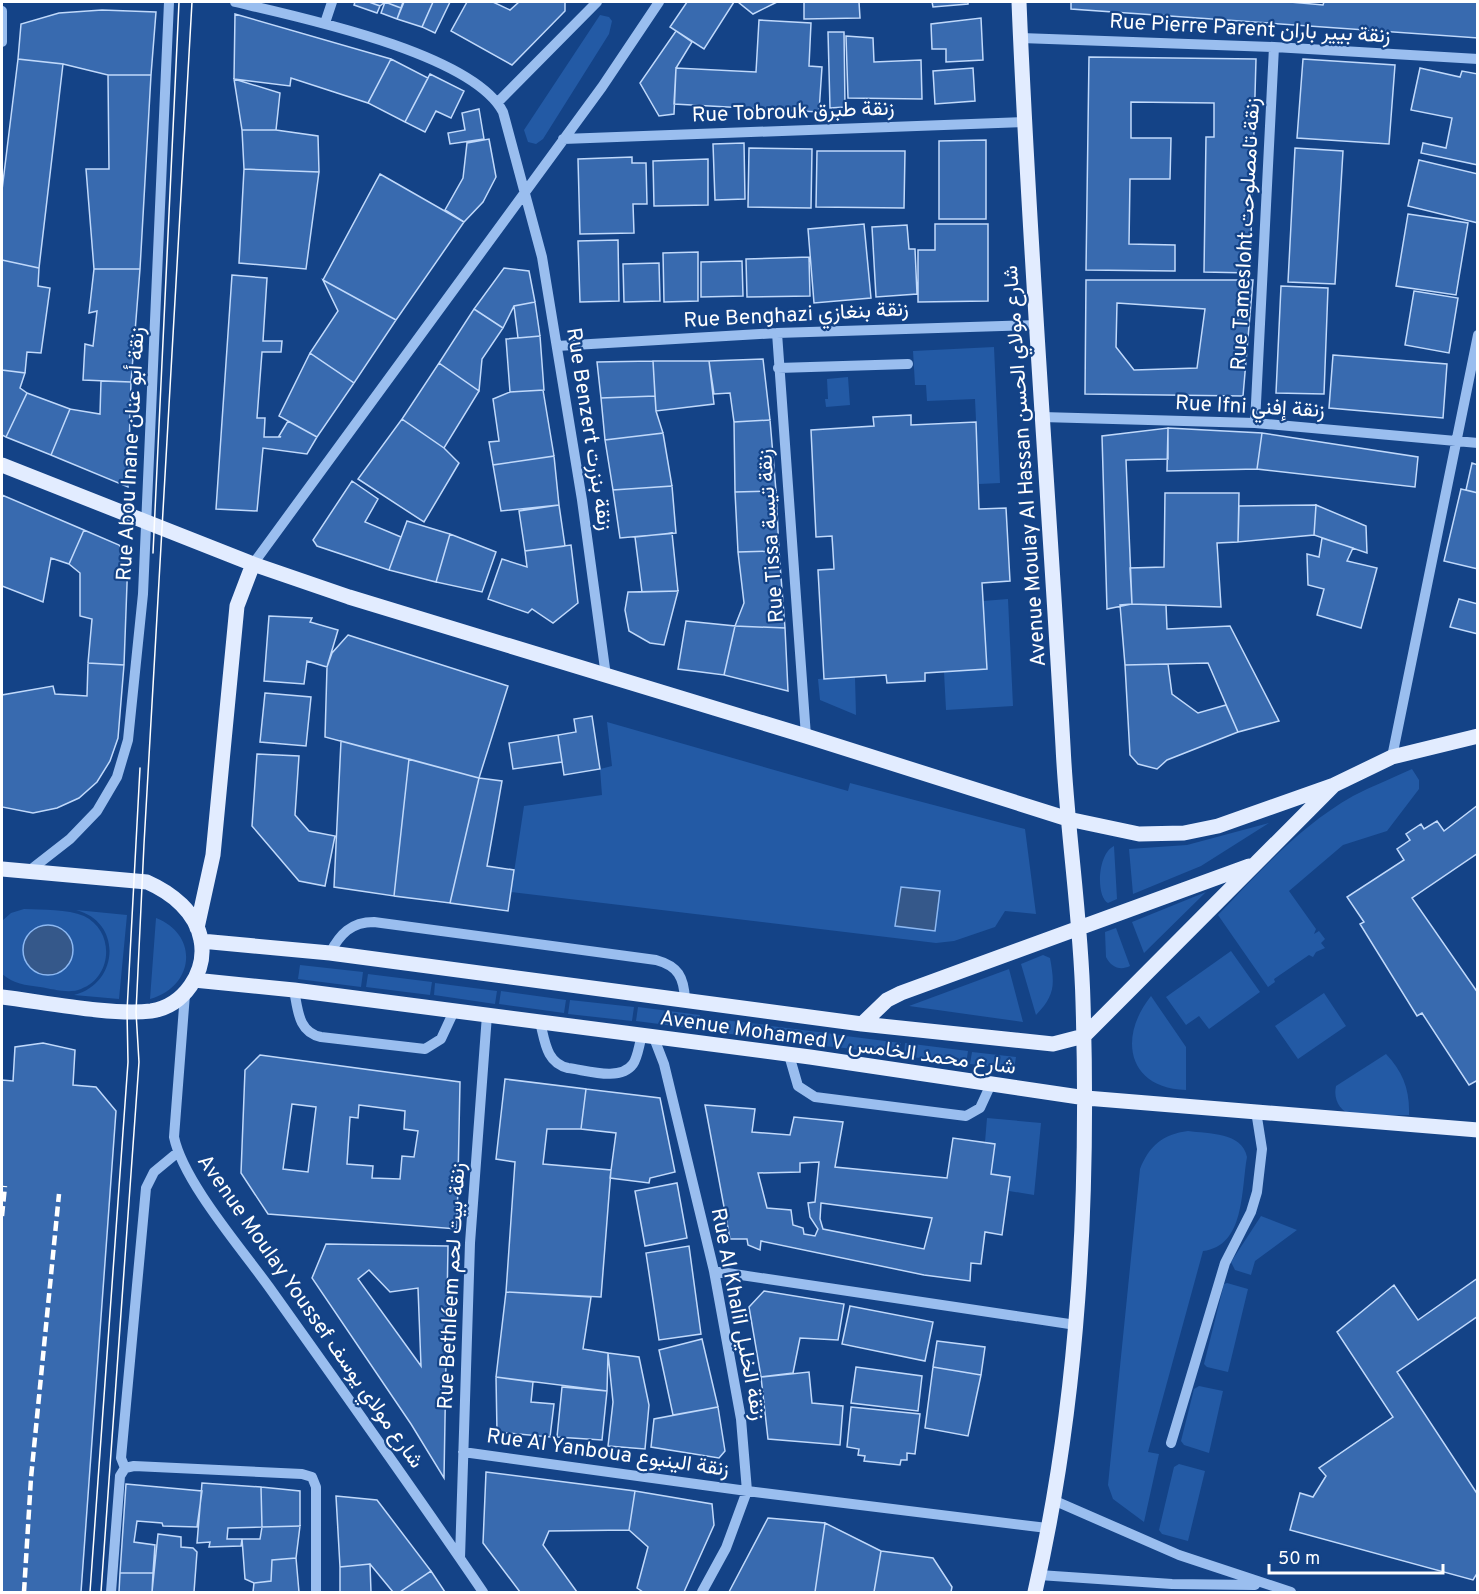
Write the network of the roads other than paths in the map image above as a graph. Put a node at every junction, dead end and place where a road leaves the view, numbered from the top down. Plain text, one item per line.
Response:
1 (170, 2) edge
2 (235, 2) edge
3 (332, 2) edge
4 (597, 2) edge
5 (659, 2) edge
6 (1019, 2) edge
7 (2, 11) edge
8 (325, 23) junction
9 (1021, 38) junction
10 (2, 42) edge
11 (1274, 47) junction
12 (1478, 59) edge
13 (498, 102) junction
14 (1023, 122) junction
15 (563, 139) junction
16 (525, 191) junction
17 (1037, 325) junction
18 (777, 333) junction
19 (1478, 335) edge
20 (558, 346) junction
21 (908, 364) dead end
22 (778, 368) junction
23 (1042, 417) junction
24 (1255, 423) junction
25 (1454, 442) junction
26 (1478, 443) edge
27 (2, 465) edge
28 (146, 521) junction
29 (253, 564) junction
30 (606, 676) junction
31 (806, 736) junction
32 (1478, 736) edge
33 (1392, 757) junction
34 (1334, 784) junction
35 (1068, 819) junction
36 (1254, 864) junction
37 (2, 868) edge
38 (29, 870) junction
39 (1078, 927) junction
40 (199, 934) junction
41 (330, 953) junction
42 (194, 980) junction
43 (294, 990) junction
44 (184, 994) junction
45 (2, 997) edge
46 (685, 1000) junction
47 (454, 1011) junction
48 (487, 1015) junction
49 (540, 1022) junction
50 (862, 1024) junction
51 (1084, 1036) junction
52 (648, 1037) junction
53 (789, 1055) junction
54 (991, 1084) junction
55 (1086, 1098) junction
56 (1256, 1111) junction
57 (1478, 1130) edge
58 (177, 1153) junction
59 (714, 1271) junction
60 (1076, 1325) junction
61 (1171, 1443) dead end
62 (463, 1452) junction
63 (125, 1468) junction
64 (747, 1491) junction
65 (1053, 1500) junction
66 (1047, 1528) junction
67 (460, 1559) junction
68 (1039, 1575) junction
69 (1264, 1585) junction
70 (111, 1593) edge
71 (316, 1593) edge
72 (483, 1593) edge
73 (702, 1593) edge
74 (1035, 1593) edge
75 (1292, 1593) edge

1 - 28 street, Rue Abou Inane زنقة أبو عنان
2 - 8 street
3 - 8 street
4 - 13 street
5 - 15 street
6 - 9 main road, Avenue Moulay Al Hassan شارع مولاي الحسن
7 - 10 street
8 - 13 street
9 - 11 street, Rue Pierre Parent زنقة بيير باران
9 - 14 main road, Avenue Moulay Al Hassan شارع مولاي الحسن
11 - 12 street, Rue Pierre Parent زنقة بيير باران
11 - 24 street, Rue Tamesloht زنقة تامصلوحت
13 - 16 street, Rue Benzert زنقة بنزرت
14 - 15 street, Rue Tobrouk زنقة طبرق
14 - 17 main road, Avenue Moulay Al Hassan شارع مولاي الحسن
15 - 16 street
16 - 20 street, Rue Benzert زنقة بنزرت
16 - 29 street
17 - 18 street, Rue Benghazi زنقة بنغازي
17 - 23 main road, Avenue Moulay Al Hassan شارع مولاي الحسن
18 - 20 street, Rue Benghazi زنقة بنغازي
18 - 22 street, Rue Tissa زنقة تيسة
19 - 25 street
20 - 30 street, Rue Benzert زنقة بنزرت
21 - 22 street
22 - 31 street, Rue Tissa زنقة تيسة
23 - 24 street, Rue Ifni زنقة إفني
23 - 35 main road, Avenue Moulay Al Hassan شارع مولاي الحسن
24 - 25 street, Rue Ifni زنقة إفني
25 - 26 street, Rue Ifni زنقة إفني
25 - 33 street
27 - 28 main road
28 - 29 main road
28 - 38 street, Rue Abou Inane زنقة أبو عنان
29 - 30 main road
29 - 40 main road
30 - 31 main road
31 - 35 main road
32 - 33 main road, Avenue Mohamed V شارع محمد الخامس
33 - 34 main road, Avenue Mohamed V شارع محمد الخامس
34 - 35 main road
34 - 36 main road, Avenue Mohamed V شارع محمد الخامس
35 - 39 main road, Avenue Moulay Al Hassan شارع مولاي الحسن
36 - 39 main road, Avenue Mohamed V شارع محمد الخامس
36 - 51 main road, Avenue Mohamed V شارع محمد الخامس
37 - 38 main road
38 - 40 main road
39 - 50 main road, Avenue Mohamed V شارع محمد الخامس
39 - 51 main road, Avenue Moulay Al Hassan شارع مولاي الحسن
40 - 41 main road, Avenue Mohamed V شارع محمد الخامس
40 - 42 main road
41 - 46 main road, Avenue Mohamed V شارع محمد الخامس
41 - 46 street
42 - 43 main road, Avenue Mohamed V شارع محمد الخامس
42 - 44 main road
43 - 47 main road, Avenue Mohamed V شارع محمد الخامس
43 - 47 street
44 - 45 main road
44 - 58 street, Avenue Moulay Youssef شارع مولاي يوسف
46 - 50 main road, Avenue Mohamed V شارع محمد الخامس
47 - 48 main road, Avenue Mohamed V شارع محمد الخامس
48 - 49 main road, Avenue Mohamed V شارع محمد الخامس
48 - 62 street, Rue Bethléem زنقة بيت لحم
49 - 52 main road, Avenue Mohamed V شارع محمد الخامس
49 - 52 street
50 - 51 main road, Avenue Mohamed V شارع محمد الخامس
51 - 55 main road, Avenue Moulay Al Hassan شارع مولاي الحسن
52 - 53 main road, Avenue Mohamed V شارع محمد الخامس
52 - 59 street, Rue Al Khalil زنقة الخليل
53 - 54 main road, Avenue Mohamed V شارع محمد الخامس
53 - 54 street
54 - 55 main road, Avenue Mohamed V شارع محمد الخامس
55 - 56 main road, Avenue Mohamed V شارع محمد الخامس
55 - 60 main road, Avenue Moulay Al Hassan شارع مولاي الحسن
56 - 57 main road, Avenue Mohamed V شارع محمد الخامس
56 - 61 street
58 - 63 street
58 - 67 street, Avenue Moulay Youssef شارع مولاي يوسف
59 - 60 street
59 - 64 street, Rue Al Khalil زنقة الخليل
60 - 65 main road, Avenue Moulay Al Hassan شارع مولاي الحسن
62 - 64 street, Rue Al Yanboua زنقة الينبوع
62 - 67 street, Rue Bethléem زنقة بيت لحم
63 - 70 street
63 - 71 street
64 - 66 street, Rue Al Yanboua زنقة الينبوع
64 - 73 street, Rue Al Khalil زنقة الخليل
65 - 66 main road, Avenue Moulay Al Hassan شارع مولاي الحسن
65 - 69 street
66 - 68 main road, Avenue Moulay Al Hassan شارع مولاي الحسن
67 - 72 street, Avenue Moulay Youssef شارع مولاي يوسف
68 - 69 street
68 - 74 main road, Avenue Moulay Al Hassan شارع مولاي الحسن
69 - 75 street

